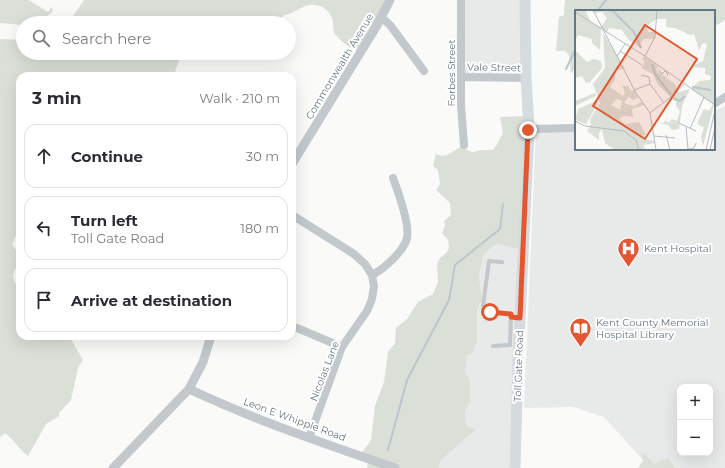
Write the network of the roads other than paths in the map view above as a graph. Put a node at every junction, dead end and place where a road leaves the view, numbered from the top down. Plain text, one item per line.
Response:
1 (390, 0) edge
2 (460, 0) edge
3 (525, 0) edge
4 (381, 17) junction
5 (424, 71) dead end
6 (462, 77) junction
7 (526, 78) junction
8 (725, 98) edge
9 (715, 103) edge
10 (575, 128) edge
11 (528, 130) junction
12 (464, 145) dead end
13 (296, 157) edge
14 (393, 178) dead end
15 (296, 218) edge
16 (502, 262) dead end
17 (372, 275) junction
18 (515, 317) junction
19 (297, 328) dead end
20 (210, 340) edge
21 (494, 346) dead end
22 (514, 346) junction
23 (342, 347) junction
24 (188, 389) junction
25 (309, 438) junction
26 (113, 468) edge
27 (395, 468) edge
28 (514, 468) edge

1 - 4 street, Commonwealth Avenue
2 - 6 street, Forbes Street
3 - 7 main road, Toll Gate Road
4 - 5 street
4 - 13 street, Commonwealth Avenue
6 - 7 street, Vale Street
6 - 12 street, Forbes Street
7 - 11 main road, Toll Gate Road
8 - 9 street
10 - 11 street
11 - 18 main road, Toll Gate Road
14 - 17 street
15 - 17 street
16 - 18 lane
17 - 23 street, Nicolas Lane
18 - 22 main road, Toll Gate Road
19 - 23 street
20 - 24 street
21 - 22 lane
22 - 28 main road, Toll Gate Road
23 - 25 street, Nicolas Lane
24 - 25 street, Leon E Whipple Road
24 - 26 street
25 - 27 street, Leon E Whipple Road

